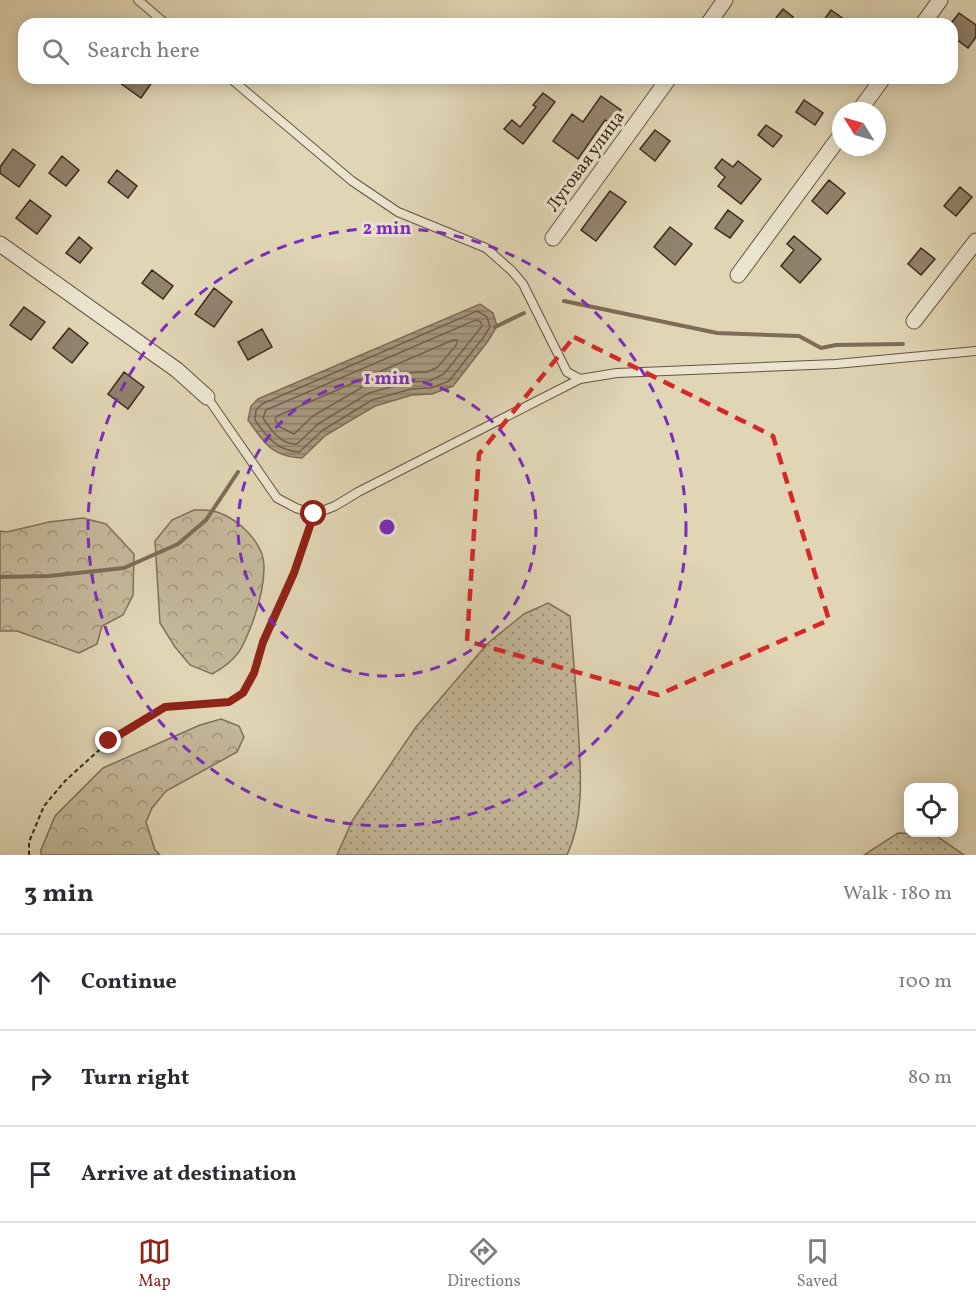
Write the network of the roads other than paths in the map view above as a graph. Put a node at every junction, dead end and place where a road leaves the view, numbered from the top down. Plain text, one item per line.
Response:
1 (138, 0) edge
2 (725, 0) edge
3 (940, 0) edge
4 (159, 18) edge
5 (712, 18) edge
6 (926, 18) edge
7 (237, 84) edge
8 (665, 84) edge
9 (879, 84) edge
10 (866, 102) edge
11 (832, 147) edge
12 (553, 238) dead end
13 (976, 241) edge
14 (0, 244) edge
15 (738, 275) dead end
16 (914, 321) dead end
17 (976, 351) edge
18 (580, 379) junction
19 (207, 397) joint

1 - 4 lane
2 - 5 street
3 - 6 street
7 - 18 lane
8 - 12 street, Луговая улица
9 - 10 street
11 - 15 street
13 - 16 street
14 - 19 street
17 - 18 lane
18 - 19 lane

